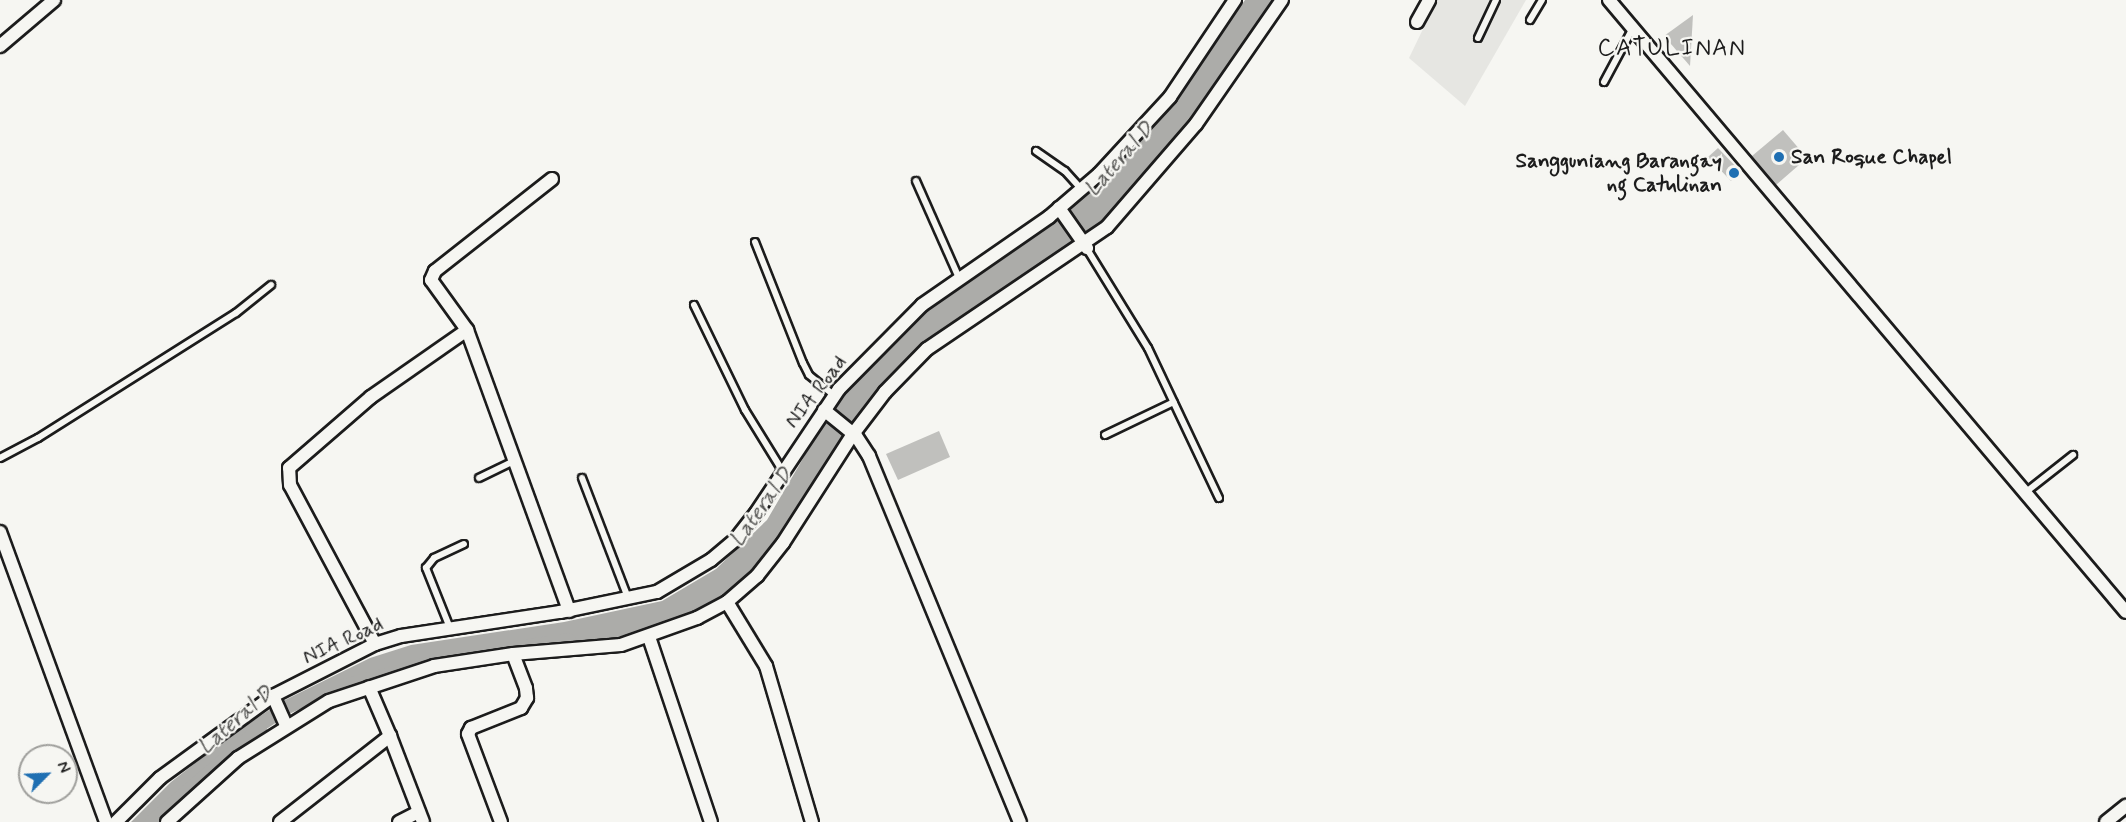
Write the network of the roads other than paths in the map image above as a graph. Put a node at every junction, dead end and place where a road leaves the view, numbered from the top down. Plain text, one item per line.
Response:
1 (54, 0) edge
2 (1235, 0) edge
3 (1282, 0) edge
4 (1429, 0) edge
5 (1496, 0) edge
6 (1542, 0) edge
7 (1609, 0) edge
8 (1530, 20) dead end
9 (1417, 22) dead end
10 (1633, 27) junction
11 (1478, 38) dead end
12 (0, 46) edge
13 (1604, 82) dead end
14 (1036, 151) dead end
15 (552, 179) dead end
16 (916, 181) dead end
17 (1081, 190) junction
18 (1061, 211) junction
19 (755, 242) dead end
20 (1084, 244) junction
21 (959, 278) junction
22 (271, 285) dead end
23 (694, 305) dead end
24 (467, 330) junction
25 (834, 395) junction
26 (1174, 402) junction
27 (826, 412) junction
28 (851, 432) junction
29 (1105, 435) dead end
30 (2073, 455) dead end
31 (0, 458) edge
32 (514, 461) junction
33 (782, 470) junction
34 (478, 478) dead end
35 (582, 478) dead end
36 (2026, 492) junction
37 (1219, 498) dead end
38 (0, 532) edge
39 (464, 544) dead end
40 (628, 599) junction
41 (727, 602) junction
42 (569, 611) junction
43 (2126, 612) edge
44 (450, 628) junction
45 (649, 637) junction
46 (375, 644) junction
47 (513, 654) junction
48 (369, 687) junction
49 (275, 700) junction
50 (285, 721) junction
51 (390, 736) junction
52 (2126, 806) edge
53 (421, 817) edge
54 (106, 822) edge
55 (116, 822) edge
56 (167, 822) edge
57 (280, 822) edge
58 (399, 822) edge
59 (501, 822) edge
60 (711, 822) edge
61 (812, 822) edge
62 (1020, 822) edge
63 (2106, 822) edge

1 - 12 street
2 - 17 street, NIA Road
3 - 20 street
4 - 9 street
5 - 11 lane
6 - 8 lane
7 - 10 street
10 - 13 lane
10 - 36 street
14 - 17 lane
15 - 24 street
16 - 21 lane
17 - 18 street, NIA Road
18 - 20 street
18 - 21 street, NIA Road
19 - 25 lane
20 - 26 lane
20 - 28 street
21 - 25 street, NIA Road
22 - 31 lane
23 - 33 lane
24 - 32 street
24 - 46 street
25 - 27 street, NIA Road
26 - 29 lane
26 - 37 lane
27 - 28 street
27 - 33 street, NIA Road
28 - 41 street
28 - 62 street
30 - 36 lane
32 - 34 lane
32 - 42 street
33 - 40 street, NIA Road
35 - 40 lane
36 - 43 street
38 - 54 street
39 - 44 lane
40 - 42 street, NIA Road
41 - 45 street
41 - 61 street
42 - 44 street, NIA Road
44 - 46 street, NIA Road
45 - 47 street
45 - 60 street
46 - 49 street, NIA Road
47 - 48 street
47 - 59 street
48 - 50 street
48 - 51 street
49 - 50 street
49 - 55 street, NIA Road
50 - 56 street
51 - 53 street
51 - 57 street
52 - 63 street
53 - 58 street

